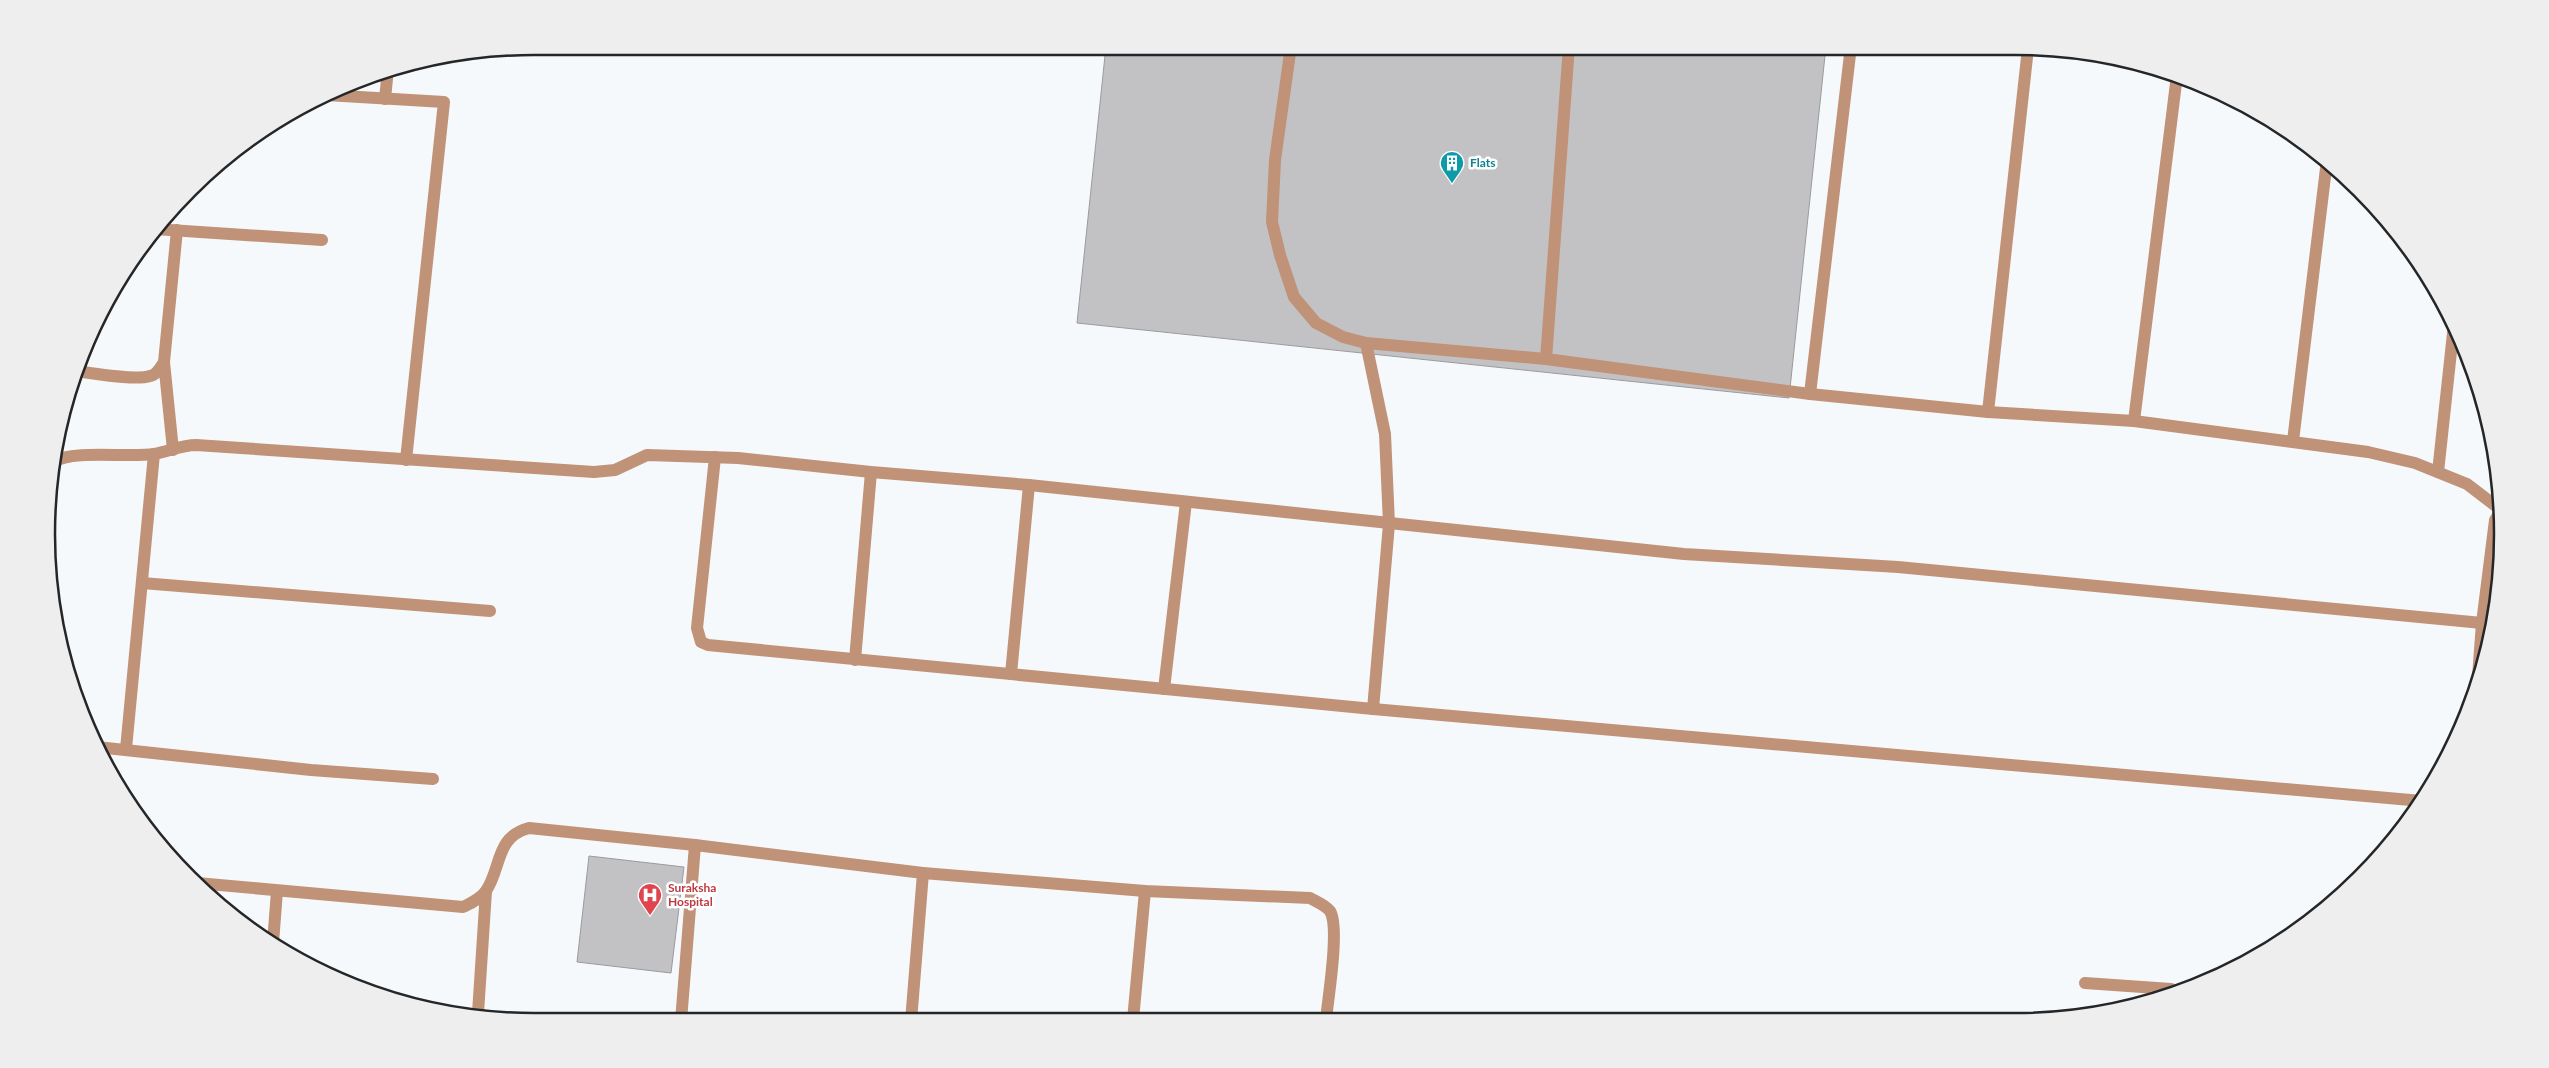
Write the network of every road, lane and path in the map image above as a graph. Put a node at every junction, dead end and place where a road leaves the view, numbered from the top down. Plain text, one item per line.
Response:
1 (1289, 55) edge
2 (1568, 55) edge
3 (1850, 55) edge
4 (2027, 55) edge
5 (387, 78) edge
6 (2176, 83) edge
7 (340, 96) edge
8 (385, 99) junction
9 (2325, 169) edge
10 (164, 229) edge
11 (177, 230) junction
12 (322, 240) dead end
13 (2452, 339) edge
14 (1366, 343) junction
15 (1546, 359) junction
16 (164, 362) junction
17 (83, 372) edge
18 (1810, 394) junction
19 (1988, 412) junction
20 (2134, 421) junction
21 (2293, 441) junction
22 (173, 450) junction
23 (154, 454) junction
24 (715, 457) junction
25 (61, 460) edge
26 (406, 460) junction
27 (870, 472) junction
28 (2438, 472) junction
29 (1029, 485) junction
30 (1186, 502) junction
31 (2493, 504) edge
32 (1389, 524) junction
33 (2494, 529) edge
34 (142, 583) junction
35 (490, 611) dead end
36 (2482, 623) junction
37 (2480, 649) edge
38 (855, 660) junction
39 (1011, 674) junction
40 (1164, 689) junction
41 (1373, 709) junction
42 (105, 748) edge
43 (126, 749) junction
44 (433, 779) dead end
45 (2413, 800) edge
46 (695, 844) junction
47 (923, 873) junction
48 (207, 884) edge
49 (277, 891) junction
50 (486, 891) junction
51 (1145, 891) junction
52 (274, 936) edge
53 (2085, 983) dead end
54 (2164, 989) edge
55 (478, 1010) edge
56 (682, 1013) edge
57 (912, 1013) edge
58 (1134, 1013) edge
59 (1327, 1013) edge

1 - 14 street
2 - 15 street
3 - 18 street
4 - 19 street
5 - 8 street
6 - 20 street
7 - 8 street
8 - 26 street
9 - 21 street
10 - 11 street
11 - 12 street
11 - 16 street
13 - 28 street
14 - 15 street
14 - 32 street
15 - 18 street
16 - 17 street
16 - 22 street
18 - 19 street
19 - 20 street
20 - 21 street
21 - 28 street
22 - 23 street
22 - 26 street
23 - 25 street
23 - 34 street
24 - 26 street
24 - 27 street
24 - 38 street
27 - 29 street
27 - 38 street
28 - 31 street
29 - 30 street
29 - 39 street
30 - 32 street
30 - 40 street
32 - 36 street
32 - 41 street
33 - 36 street
34 - 35 street
34 - 43 street
36 - 37 street
38 - 39 street
39 - 40 street
40 - 41 street
41 - 45 street
42 - 43 street
43 - 44 street
46 - 47 street
46 - 50 street
46 - 56 street
47 - 51 street
47 - 57 street
48 - 49 street
49 - 50 street
49 - 52 street
50 - 55 street
51 - 58 street
51 - 59 street
53 - 54 street

